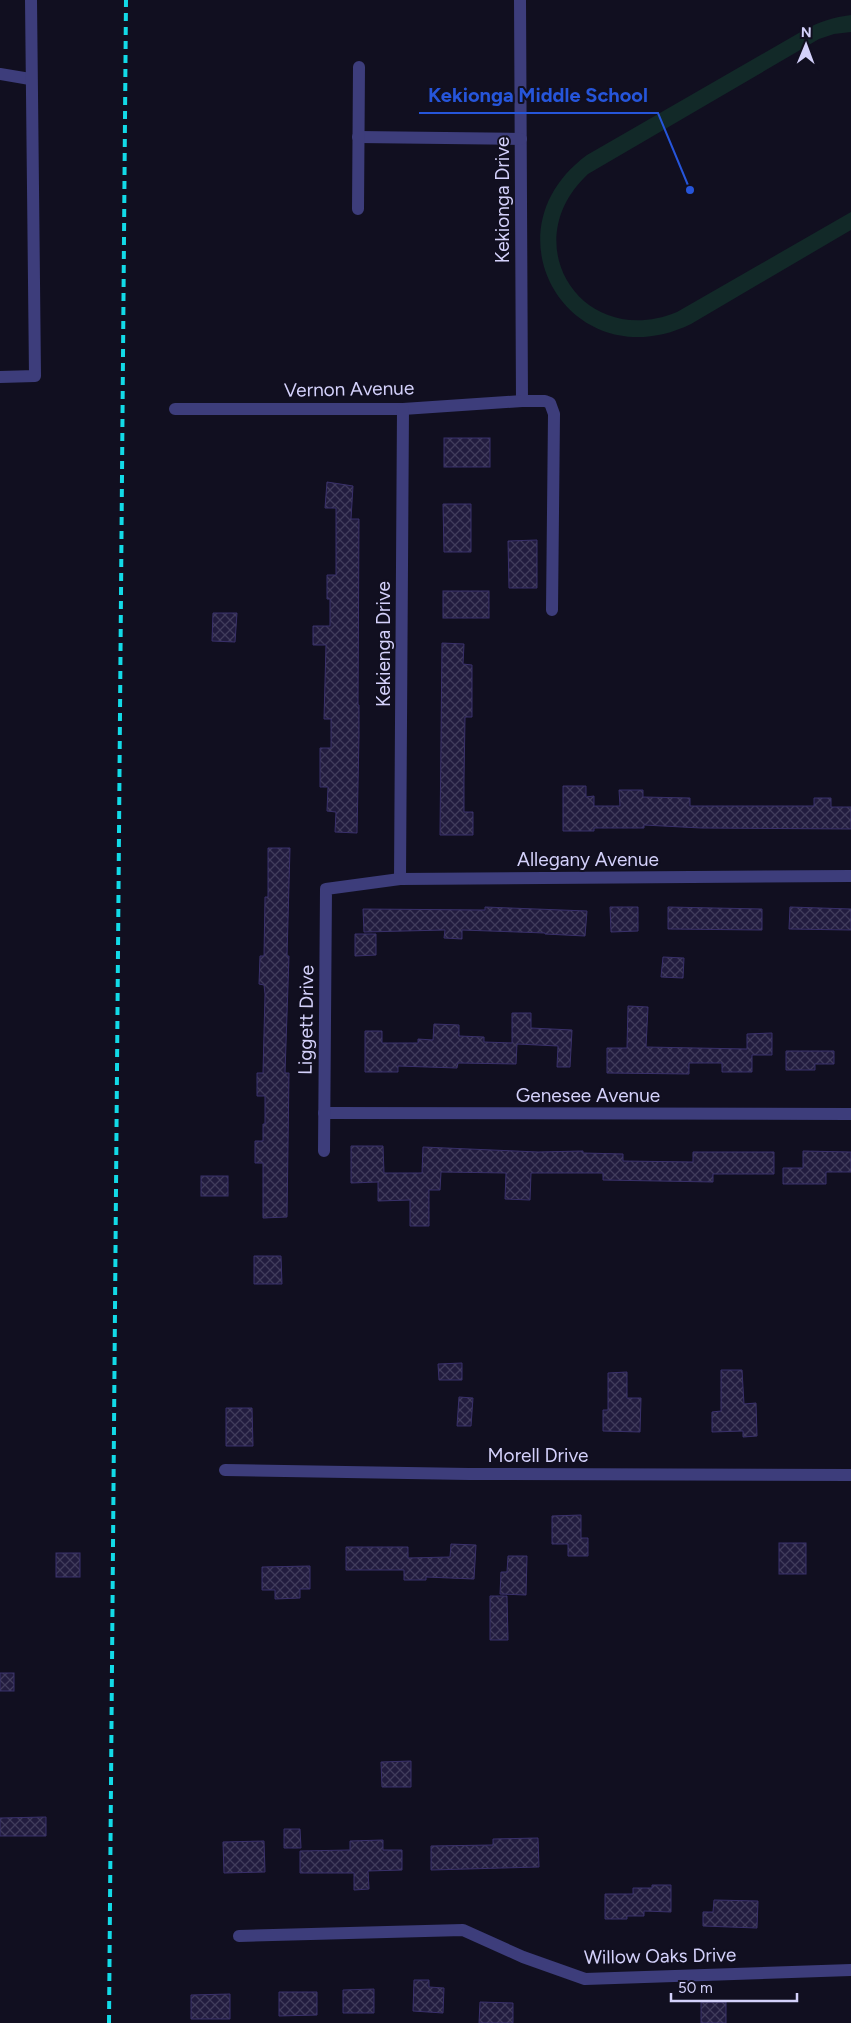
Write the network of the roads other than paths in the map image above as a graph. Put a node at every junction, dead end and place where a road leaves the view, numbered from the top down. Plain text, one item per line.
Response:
1 (31, 0) edge
2 (520, 0) edge
3 (359, 67) dead end
4 (0, 74) edge
5 (30, 79) junction
6 (358, 137) junction
7 (521, 139) junction
8 (358, 209) dead end
9 (0, 377) edge
10 (522, 401) junction
11 (175, 409) dead end
12 (403, 409) junction
13 (552, 610) dead end
14 (851, 876) edge
15 (400, 879) junction
16 (326, 889) joint
17 (324, 1113) junction
18 (851, 1114) edge
19 (324, 1151) dead end
20 (225, 1470) dead end
21 (851, 1474) edge
22 (239, 1936) dead end
23 (851, 1970) edge

1 - 5 street
2 - 7 street, Kekionga Drive
3 - 6 street
4 - 5 street
5 - 9 street
6 - 7 street
6 - 8 street
7 - 10 street, Kekionga Drive
10 - 12 street, Vernon Avenue
10 - 13 street, Vernon Avenue
11 - 12 street, Vernon Avenue
12 - 15 street, Kekienga Drive
14 - 15 street, Allegany Avenue
15 - 16 street, Allegany Avenue
16 - 17 street, Liggett Drive
17 - 18 street, Genesee Avenue
17 - 19 street, Liggett Drive
20 - 21 street, Morell Drive
22 - 23 street, Willow Oaks Drive

